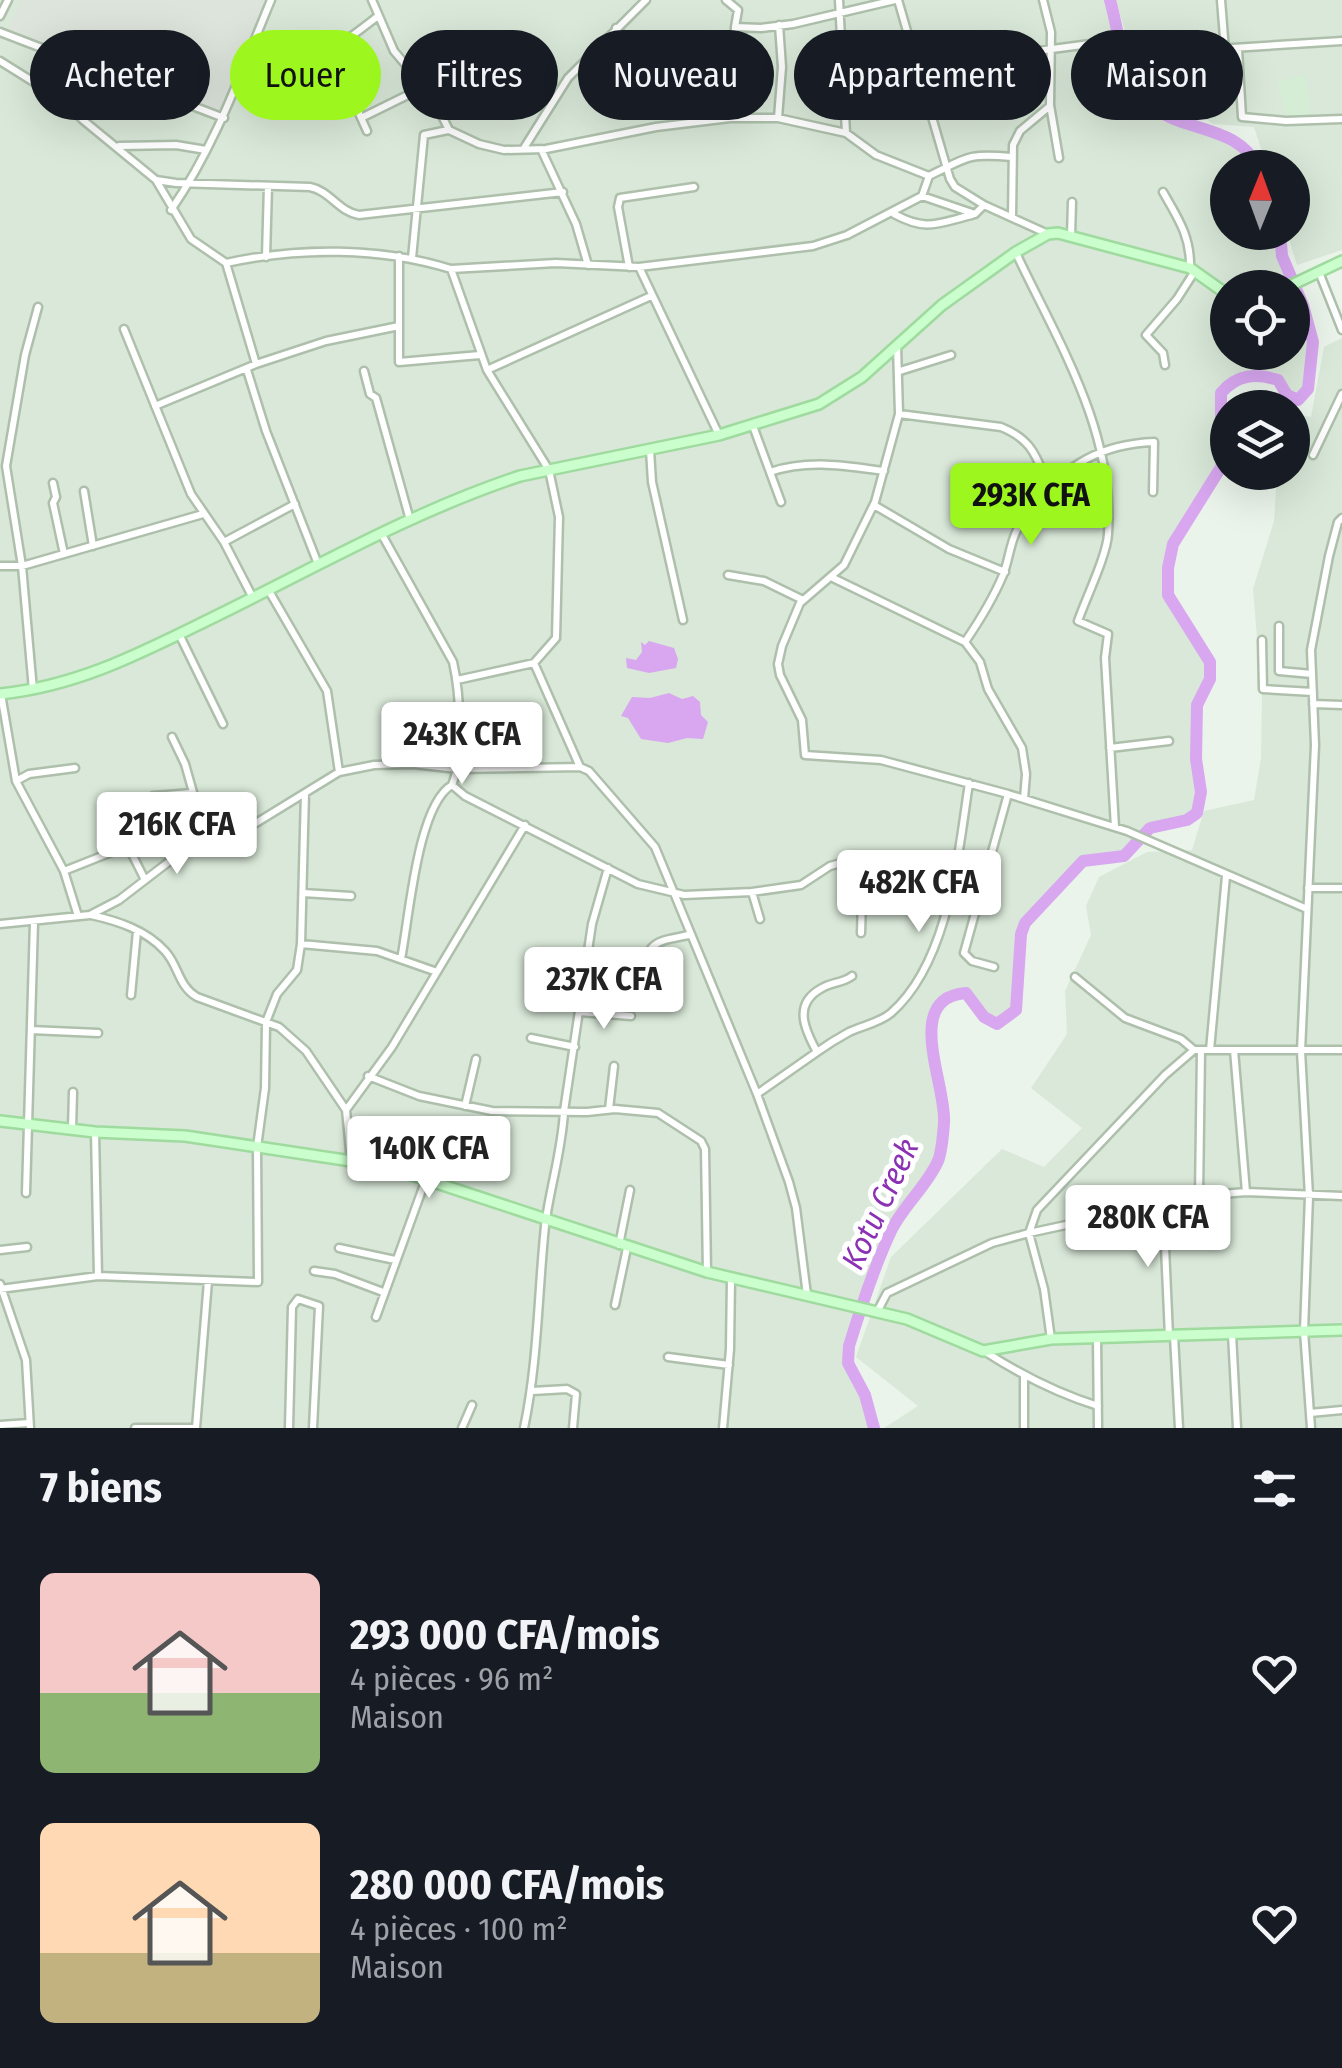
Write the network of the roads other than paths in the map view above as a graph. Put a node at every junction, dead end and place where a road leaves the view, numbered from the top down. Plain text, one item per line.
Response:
1 (8, 0) edge
2 (271, 0) edge
3 (372, 0) edge
4 (646, 0) edge
5 (726, 0) edge
6 (839, 0) edge
7 (896, 0) edge
8 (1043, 0) edge
9 (1221, 0) edge
10 (840, 14) junction
11 (0, 16) edge
12 (378, 16) junction
13 (779, 26) junction
14 (735, 27) junction
15 (616, 28) joint
16 (259, 30) edge
17 (358, 30) edge
18 (735, 30) edge
19 (841, 30) edge
20 (906, 30) edge
21 (1050, 30) edge
22 (1223, 30) edge
23 (0, 32) edge
24 (1342, 41) edge
25 (1071, 47) edge
26 (1051, 49) edge
27 (1243, 49) edge
28 (401, 60) edge
29 (0, 61) edge
30 (230, 103) edge
31 (1051, 112) edge
32 (224, 118) junction
33 (774, 118) edge
34 (778, 118) junction
35 (1243, 118) edge
36 (1342, 119) edge
37 (362, 120) edge
38 (443, 120) edge
39 (715, 120) edge
40 (845, 120) edge
41 (933, 120) edge
42 (1033, 120) edge
43 (449, 130) junction
44 (367, 131) dead end
45 (846, 133) junction
46 (117, 146) junction
47 (541, 149) junction
48 (206, 150) junction
49 (523, 150) junction
50 (1012, 157) junction
51 (1059, 158) dead end
52 (946, 168) junction
53 (929, 176) junction
54 (156, 180) junction
55 (190, 184) junction
56 (268, 186) junction
57 (694, 187) dead end
58 (563, 192) junction
59 (1162, 192) dead end
60 (922, 196) junction
61 (1072, 202) dead end
62 (984, 205) junction
63 (417, 207) junction
64 (172, 210) junction
65 (893, 213) junction
66 (975, 214) junction
67 (1012, 217) junction
68 (1048, 234) junction
69 (1071, 236) junction
70 (1016, 252) junction
71 (266, 256) junction
72 (398, 256) junction
73 (412, 258) junction
74 (1342, 261) edge
75 (226, 263) junction
76 (588, 265) junction
77 (629, 267) junction
78 (639, 267) junction
79 (451, 269) junction
80 (1193, 269) junction
81 (1318, 271) junction
82 (1310, 275) edge
83 (1210, 282) edge
84 (651, 296) junction
85 (38, 307) dead end
86 (399, 326) junction
87 (124, 330) dead end
88 (1342, 330) edge
89 (897, 345) junction
90 (480, 354) junction
91 (951, 355) dead end
92 (256, 364) junction
93 (1164, 365) dead end
94 (246, 370) junction
95 (487, 370) junction
96 (364, 371) dead end
97 (900, 371) junction
98 (1342, 394) edge
99 (155, 406) junction
100 (899, 414) junction
101 (753, 426) junction
102 (719, 436) junction
103 (650, 450) junction
104 (1101, 450) junction
105 (1314, 455) dead end
106 (3, 466) edge
107 (549, 470) junction
108 (884, 471) junction
109 (770, 472) junction
110 (54, 482) dead end
111 (1048, 486) junction
112 (84, 491) dead end
113 (1153, 492) dead end
114 (781, 502) dead end
115 (295, 504) junction
116 (874, 504) junction
117 (203, 514) junction
118 (1342, 518) edge
119 (410, 520) junction
120 (381, 533) junction
121 (224, 542) junction
122 (93, 546) junction
123 (64, 554) junction
124 (318, 564) junction
125 (0, 566) edge
126 (22, 566) junction
127 (1005, 572) junction
128 (728, 575) dead end
129 (833, 578) junction
130 (269, 591) junction
131 (253, 598) junction
132 (803, 600) junction
133 (683, 620) dead end
134 (1279, 626) dead end
135 (180, 634) junction
136 (1262, 640) dead end
137 (965, 642) junction
138 (534, 663) junction
139 (1312, 674) junction
140 (457, 680) junction
141 (33, 691) junction
142 (1313, 692) junction
143 (0, 694) edge
144 (1314, 704) junction
145 (1342, 705) edge
146 (223, 724) dead end
147 (172, 737) dead end
148 (1168, 742) dead end
149 (1110, 748) junction
150 (75, 768) dead end
151 (580, 768) junction
152 (457, 769) junction
153 (339, 772) junction
154 (16, 782) junction
155 (970, 783) junction
156 (452, 785) junction
157 (306, 792) junction
158 (192, 793) junction
159 (1008, 794) junction
160 (153, 796) dead end
161 (1024, 799) junction
162 (525, 825) junction
163 (1115, 827) junction
164 (121, 832) dead end
165 (206, 842) junction
166 (128, 846) junction
167 (608, 868) junction
168 (863, 868) junction
169 (64, 871) junction
170 (1226, 876) junction
171 (144, 878) junction
172 (1308, 888) junction
173 (1342, 888) edge
174 (949, 890) junction
175 (672, 892) junction
176 (752, 892) junction
177 (303, 893) junction
178 (351, 896) dead end
179 (1307, 909) junction
180 (90, 915) junction
181 (78, 916) junction
182 (760, 920) dead end
183 (34, 922) junction
184 (0, 924) edge
185 (137, 930) junction
186 (861, 933) dead end
187 (688, 935) junction
188 (301, 944) junction
189 (401, 959) junction
190 (994, 967) dead end
191 (438, 972) junction
192 (639, 975) dead end
193 (852, 976) dead end
194 (1074, 977) dead end
195 (131, 995) dead end
196 (580, 1012) junction
197 (632, 1016) dead end
198 (266, 1022) junction
199 (31, 1030) junction
200 (98, 1033) dead end
201 (531, 1038) dead end
202 (574, 1047) junction
203 (1197, 1050) junction
204 (1210, 1050) junction
205 (1234, 1050) junction
206 (1342, 1050) edge
207 (1302, 1051) junction
208 (816, 1052) junction
209 (476, 1059) dead end
210 (614, 1066) dead end
211 (368, 1076) junction
212 (73, 1092) dead end
213 (756, 1094) junction
214 (465, 1106) junction
215 (346, 1110) junction
216 (609, 1110) junction
217 (564, 1111) junction
218 (0, 1121) edge
219 (27, 1124) junction
220 (72, 1130) junction
221 (95, 1132) junction
222 (429, 1142) dead end
223 (257, 1147) junction
224 (351, 1162) junction
225 (423, 1178) junction
226 (630, 1190) dead end
227 (1246, 1192) junction
228 (26, 1193) dead end
229 (1199, 1196) junction
230 (1309, 1196) junction
231 (1342, 1196) edge
232 (1164, 1202) junction
233 (546, 1221) junction
234 (1029, 1233) junction
235 (623, 1246) junction
236 (27, 1247) dead end
237 (340, 1248) dead end
238 (0, 1250) edge
239 (395, 1260) junction
240 (314, 1271) dead end
241 (707, 1272) junction
242 (98, 1276) junction
243 (730, 1278) junction
244 (208, 1281) junction
245 (0, 1287) edge
246 (383, 1292) junction
247 (807, 1294) junction
248 (615, 1305) dead end
249 (872, 1310) junction
250 (376, 1317) dead end
251 (1342, 1330) edge
252 (1304, 1331) junction
253 (1232, 1334) junction
254 (1098, 1336) junction
255 (1172, 1336) junction
256 (1051, 1339) junction
257 (983, 1350) junction
258 (668, 1357) dead end
259 (729, 1365) junction
260 (1024, 1376) junction
261 (532, 1390) junction
262 (472, 1406) dead end
263 (1098, 1406) junction
264 (1342, 1410) edge
265 (1310, 1413) junction
266 (0, 1425) edge
267 (29, 1425) edge
268 (135, 1428) edge
269 (194, 1428) edge
270 (289, 1428) edge
271 (313, 1428) edge
272 (462, 1428) edge
273 (524, 1428) edge
274 (572, 1428) edge
275 (723, 1428) edge
276 (1024, 1428) edge
277 (1098, 1428) edge
278 (1179, 1428) edge
279 (1237, 1428) edge
280 (1311, 1428) edge

1 - 11 street
2 - 16 street
3 - 12 street
4 - 15 street
5 - 14 street
6 - 10 street
7 - 10 street
7 - 20 street
8 - 21 street
9 - 22 street
10 - 13 street
10 - 19 street
12 - 17 street
12 - 28 street
13 - 14 street
13 - 34 street
14 - 18 street
15 - 49 street
23 - 32 street
24 - 27 street
25 - 26 street
29 - 46 street
30 - 32 street
31 - 51 street
32 - 48 street
33 - 34 street
34 - 45 street
35 - 36 street
37 - 44 street
38 - 43 street
39 - 47 street
40 - 45 street
41 - 52 street
42 - 50 street
43 - 49 street
43 - 63 street
45 - 53 street
46 - 48 street
46 - 54 street
47 - 49 street
47 - 58 street
48 - 55 street
50 - 52 street
50 - 67 street
52 - 53 street
52 - 62 street
53 - 60 street
54 - 55 street
54 - 64 street
55 - 56 street
55 - 64 street
56 - 63 street
56 - 71 street
57 - 77 street
58 - 63 street
58 - 76 street
59 - 80 street
60 - 65 street
60 - 66 street
61 - 69 street
62 - 66 street
62 - 67 street
63 - 73 street
64 - 75 street
65 - 66 street
65 - 78 street
67 - 68 street
68 - 69 street
68 - 70 street
69 - 80 street
70 - 89 street
70 - 104 street
71 - 72 street
71 - 75 street
72 - 73 street
72 - 86 street
73 - 79 street
74 - 81 street
75 - 92 street
76 - 77 street
76 - 79 street
77 - 78 street
78 - 84 street
79 - 90 street
80 - 83 street
80 - 93 street
81 - 82 street
81 - 88 street
84 - 95 street
84 - 102 street
85 - 106 street
86 - 90 street
86 - 92 street
87 - 99 street
89 - 97 street
89 - 101 street
90 - 95 street
91 - 97 street
92 - 94 street
94 - 99 street
94 - 115 street
95 - 107 street
96 - 119 street
97 - 100 street
98 - 105 street
99 - 117 street
100 - 108 street
100 - 111 street
101 - 102 street
101 - 109 street
102 - 103 street
103 - 107 street
103 - 133 street
104 - 111 street
104 - 113 street
104 - 149 street
106 - 126 street
107 - 119 street
107 - 138 street
108 - 109 street
108 - 116 street
109 - 114 street
110 - 123 street
111 - 127 street
112 - 122 street
115 - 121 street
115 - 124 street
116 - 127 street
116 - 129 street
117 - 121 street
117 - 122 street
118 - 139 street
119 - 120 street
120 - 124 street
120 - 140 street
121 - 131 street
122 - 123 street
123 - 126 street
124 - 130 street
125 - 126 street
126 - 141 street
127 - 137 street
128 - 132 street
129 - 132 street
129 - 137 street
130 - 131 street
130 - 153 street
131 - 135 street
132 - 155 street
134 - 139 street
135 - 141 street
135 - 146 street
136 - 142 street
137 - 161 street
138 - 140 street
138 - 151 street
139 - 142 street
140 - 152 street
141 - 143 street
142 - 144 street
143 - 154 street
144 - 145 street
144 - 172 street
147 - 158 street
148 - 149 street
149 - 163 street
150 - 154 street
151 - 152 street
151 - 175 street
152 - 153 street
152 - 156 street
153 - 157 street
154 - 169 street
155 - 159 street
155 - 174 street
156 - 162 street
156 - 189 street
157 - 165 street
157 - 177 street
158 - 160 street
158 - 165 street
159 - 161 street
159 - 190 street
161 - 163 street
162 - 167 street
162 - 191 street
163 - 170 street
164 - 166 street
165 - 171 street
166 - 169 street
166 - 171 street
167 - 175 street
167 - 196 street
168 - 174 street
168 - 176 street
168 - 186 street
169 - 181 street
170 - 179 street
170 - 204 street
171 - 180 street
172 - 173 street
172 - 179 street
174 - 208 street
175 - 176 street
175 - 187 street
176 - 182 street
177 - 178 street
177 - 188 street
179 - 207 street
180 - 181 street
180 - 185 street
181 - 183 street
183 - 184 street
183 - 199 street
185 - 195 street
185 - 198 street
187 - 192 street
187 - 213 street
188 - 189 street
188 - 198 street
189 - 191 street
191 - 211 street
193 - 208 street
194 - 203 street
196 - 197 street
196 - 202 street
198 - 215 street
198 - 223 street
199 - 200 street
199 - 219 street
201 - 202 street
202 - 217 street
203 - 204 street
203 - 229 street
203 - 234 street
204 - 205 street
205 - 207 street
205 - 227 street
206 - 207 street
207 - 230 street
208 - 213 street
209 - 214 street
210 - 216 street
211 - 214 street
211 - 215 street
212 - 220 street
213 - 247 street
214 - 217 street
215 - 224 street
216 - 217 street
216 - 241 street
217 - 233 street
218 - 219 street
219 - 220 street
219 - 228 street
220 - 221 street
221 - 223 street
221 - 242 street
222 - 225 street
223 - 224 street
223 - 244 street
224 - 225 street
225 - 233 street
225 - 239 street
226 - 235 street
227 - 229 street
227 - 230 street
229 - 232 street
230 - 231 street
230 - 252 street
232 - 234 street
232 - 255 street
233 - 235 street
233 - 261 street
234 - 249 street
234 - 256 street
235 - 241 street
235 - 248 street
236 - 238 street
237 - 239 street
239 - 246 street
240 - 246 street
241 - 243 street
242 - 244 street
242 - 245 street
243 - 247 street
243 - 259 street
244 - 269 street
245 - 267 street
246 - 250 street
247 - 249 street
249 - 257 street
251 - 252 street
252 - 253 street
252 - 265 street
253 - 255 street
253 - 279 street
254 - 255 street
254 - 256 street
254 - 263 street
255 - 278 street
256 - 257 street
257 - 260 street
258 - 259 street
259 - 275 street
260 - 263 street
260 - 276 street
261 - 273 street
261 - 274 street
262 - 272 street
263 - 277 street
264 - 265 street
265 - 280 street
266 - 267 street
268 - 269 street
270 - 271 street

